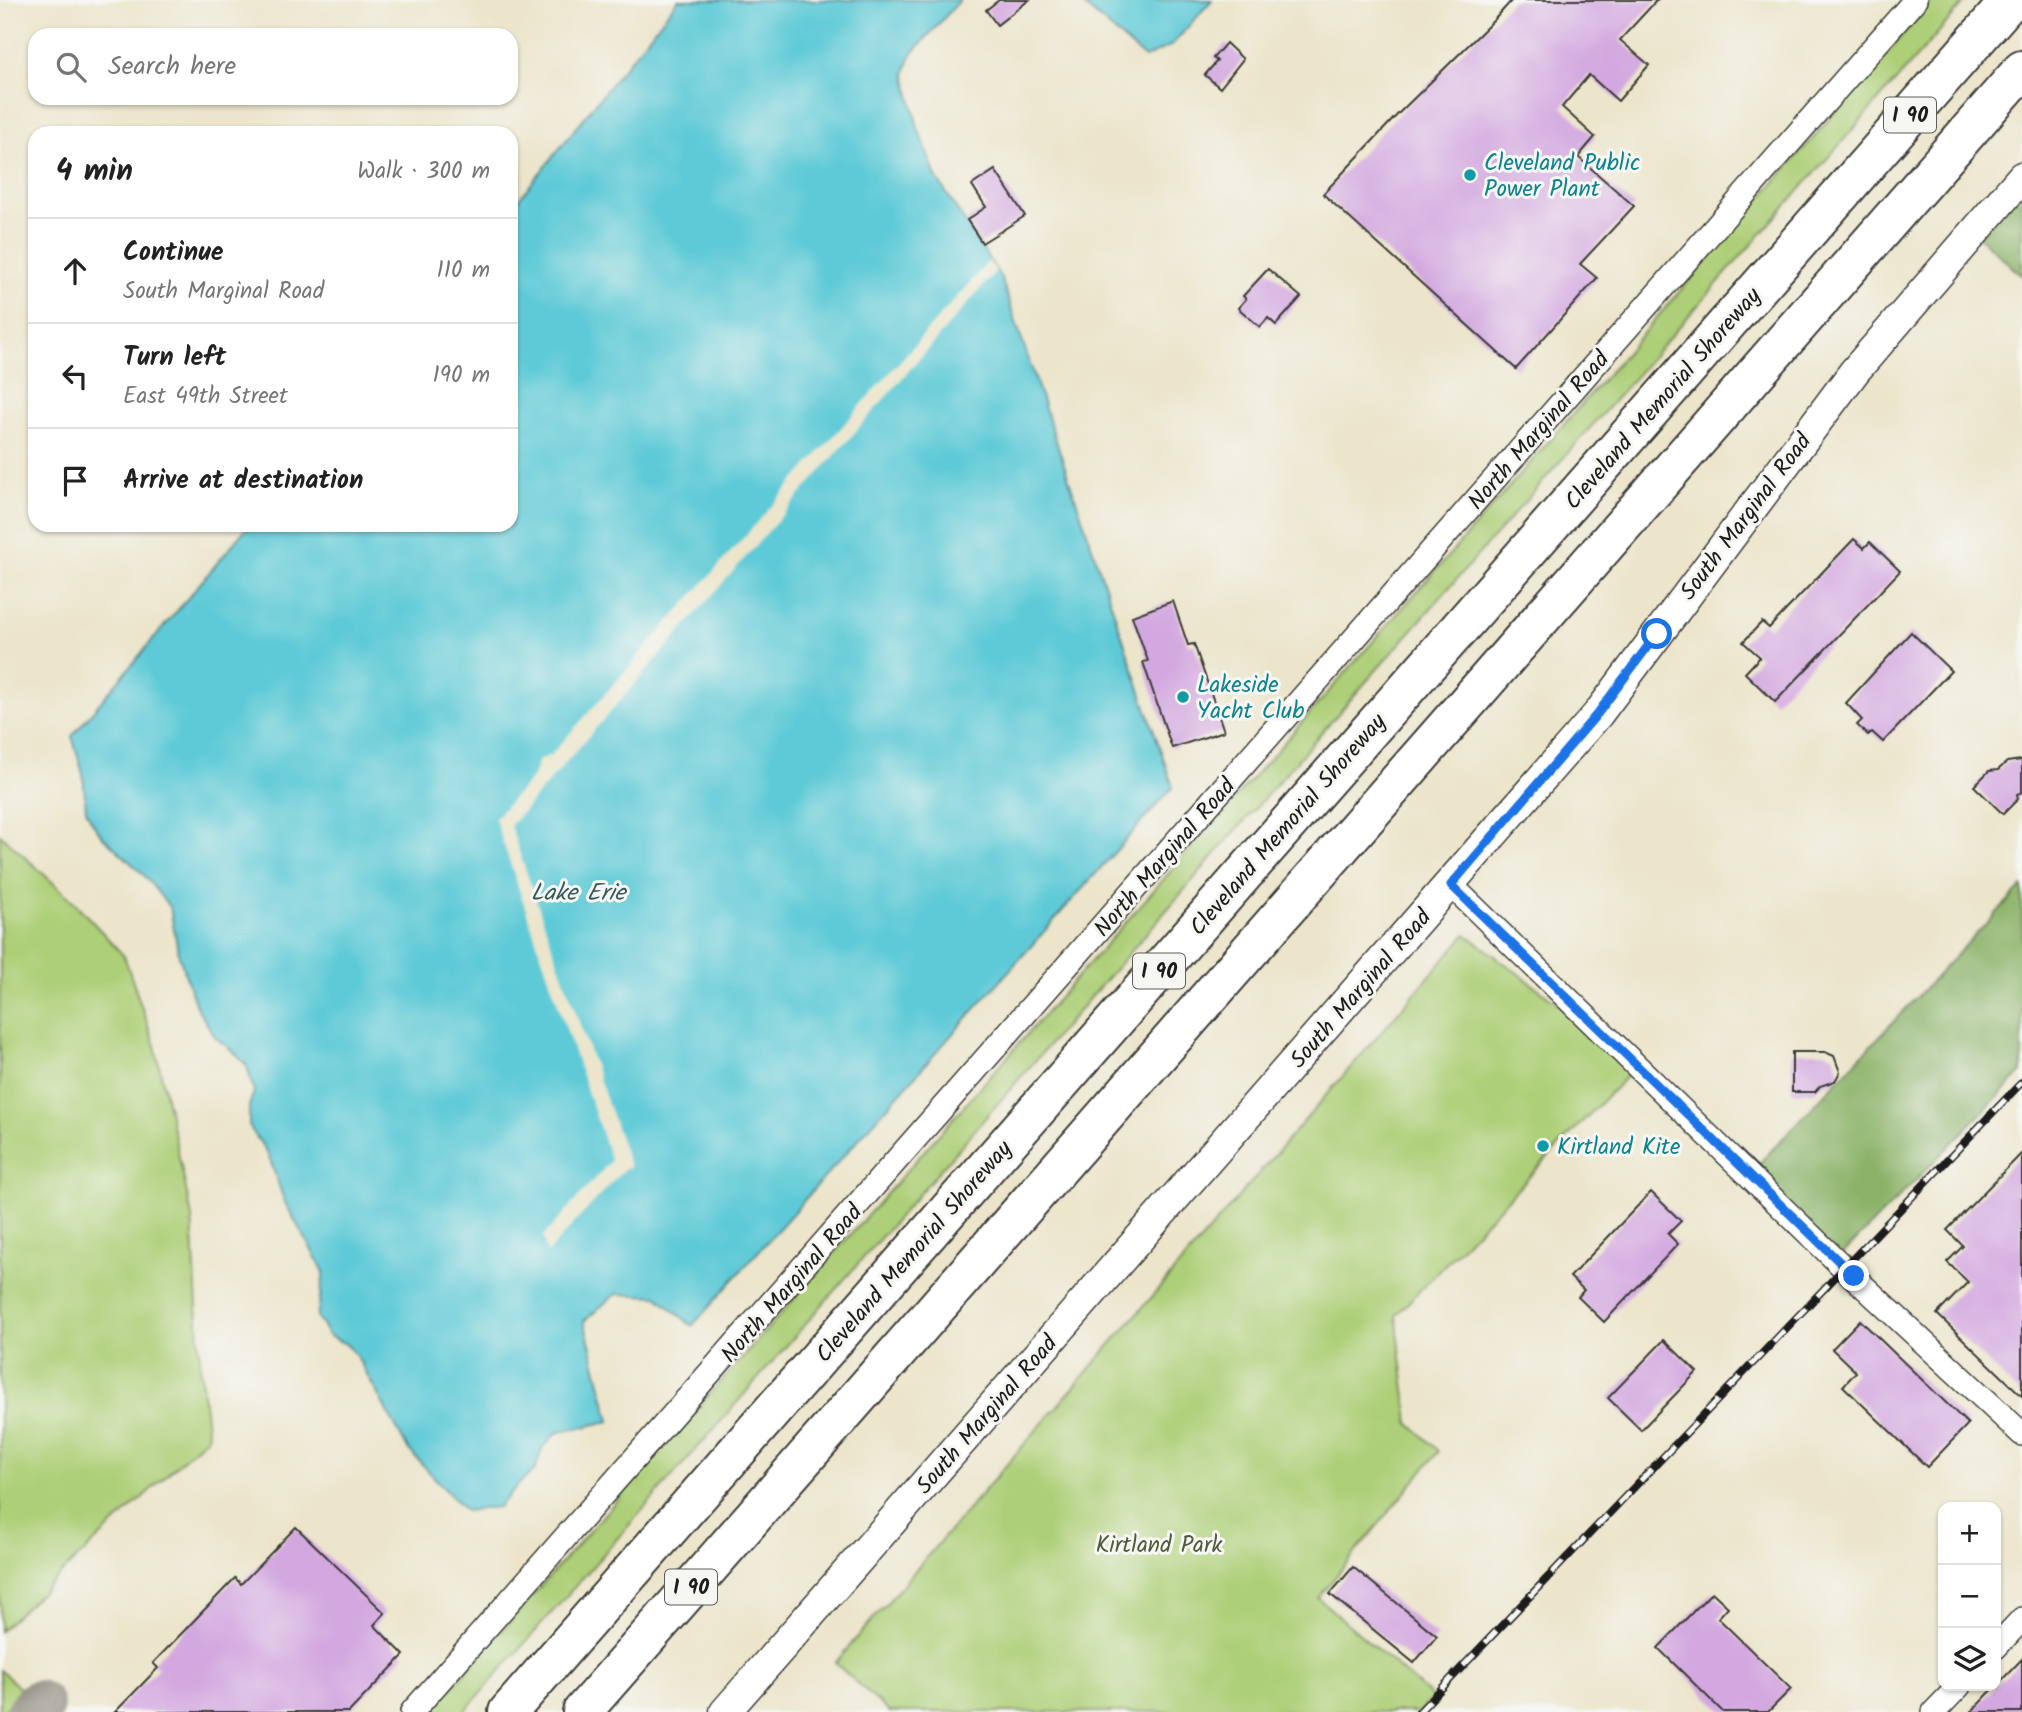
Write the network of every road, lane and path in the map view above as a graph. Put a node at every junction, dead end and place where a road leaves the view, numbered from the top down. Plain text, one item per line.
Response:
1 (1915, 0) edge
2 (2011, 0) edge
3 (2022, 70) edge
4 (2022, 85) edge
5 (1968, 132) junction
6 (2022, 177) edge
7 (1451, 885) junction
8 (2022, 1434) edge
9 (2022, 1619) edge
10 (2001, 1642) edge
11 (1954, 1691) edge
12 (412, 1712) edge
13 (508, 1712) edge
14 (582, 1712) edge
15 (725, 1712) edge
16 (1934, 1712) edge

1 - 12 street, North Marginal Road
2 - 13 highway, Cleveland Memorial Shoreway / I 90
3 - 5 highway, I 90
4 - 5 highway
5 - 14 highway, I 90
6 - 7 street, South Marginal Road
7 - 8 street
7 - 15 street, South Marginal Road
9 - 10 street
11 - 16 street

